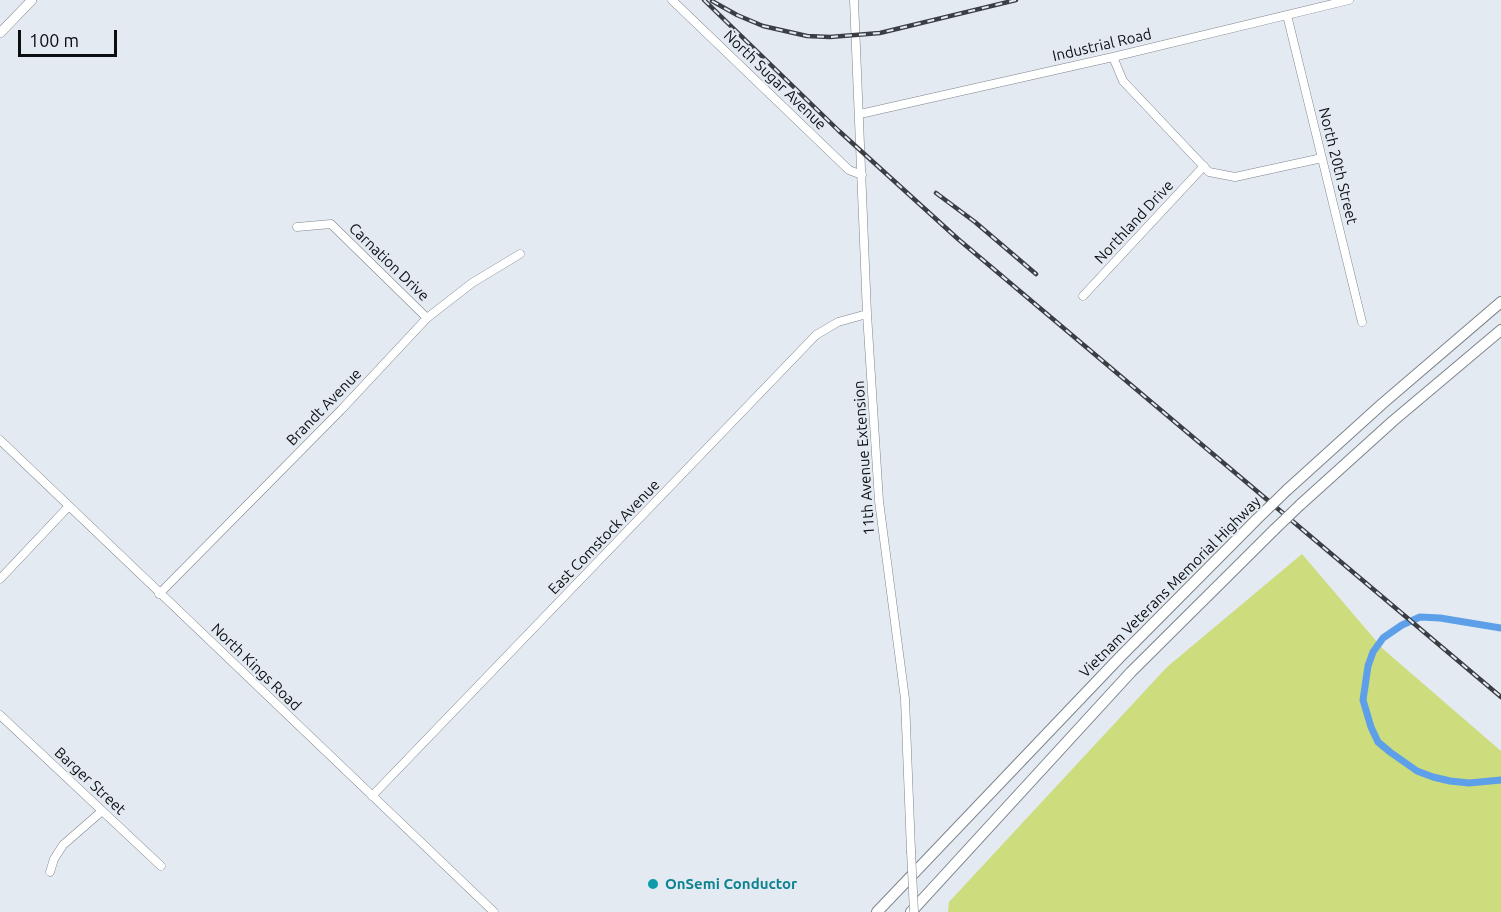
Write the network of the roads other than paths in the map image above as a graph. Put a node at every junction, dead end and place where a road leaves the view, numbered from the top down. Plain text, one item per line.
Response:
1 (32, 0) edge
2 (672, 0) edge
3 (854, 0) edge
4 (1349, 0) edge
5 (1287, 15) junction
6 (0, 33) edge
7 (1113, 57) junction
8 (860, 114) junction
9 (1322, 159) junction
10 (1204, 166) junction
11 (862, 175) junction
12 (297, 227) dead end
13 (520, 254) dead end
14 (1083, 296) dead end
15 (1501, 302) edge
16 (867, 314) junction
17 (427, 318) junction
18 (1362, 322) dead end
19 (1501, 331) edge
20 (0, 440) edge
21 (69, 506) junction
22 (0, 579) edge
23 (159, 594) junction
24 (0, 716) edge
25 (372, 796) junction
26 (102, 811) junction
27 (161, 866) dead end
28 (50, 872) dead end
29 (495, 912) edge
30 (877, 912) edge
31 (913, 912) edge

1 - 6 main road
2 - 11 street, North Sugar Avenue
3 - 8 street, 11th Avenue Extension
4 - 5 street, Industrial Road
5 - 7 street, Industrial Road
5 - 9 street, North 20th Street
7 - 8 street, Industrial Road
7 - 10 street
8 - 11 street, 11th Avenue Extension
9 - 10 street
9 - 18 street, North 20th Street
10 - 14 street, Northland Drive
11 - 16 street, 11th Avenue Extension
12 - 17 street, Carnation Drive
13 - 17 street, Brandt Avenue
15 - 30 highway, Vietnam Veterans Memorial Highway, bridge
16 - 25 street, East Comstock Avenue
16 - 31 street, 11th Avenue Extension, bridge
17 - 23 street, Brandt Avenue
19 - 31 highway, bridge
20 - 21 street, North Kings Road
21 - 22 street
21 - 23 street, North Kings Road
23 - 25 street, North Kings Road
24 - 26 street, Barger Street
25 - 29 street, North Kings Road
26 - 27 street, Barger Street
26 - 28 street

